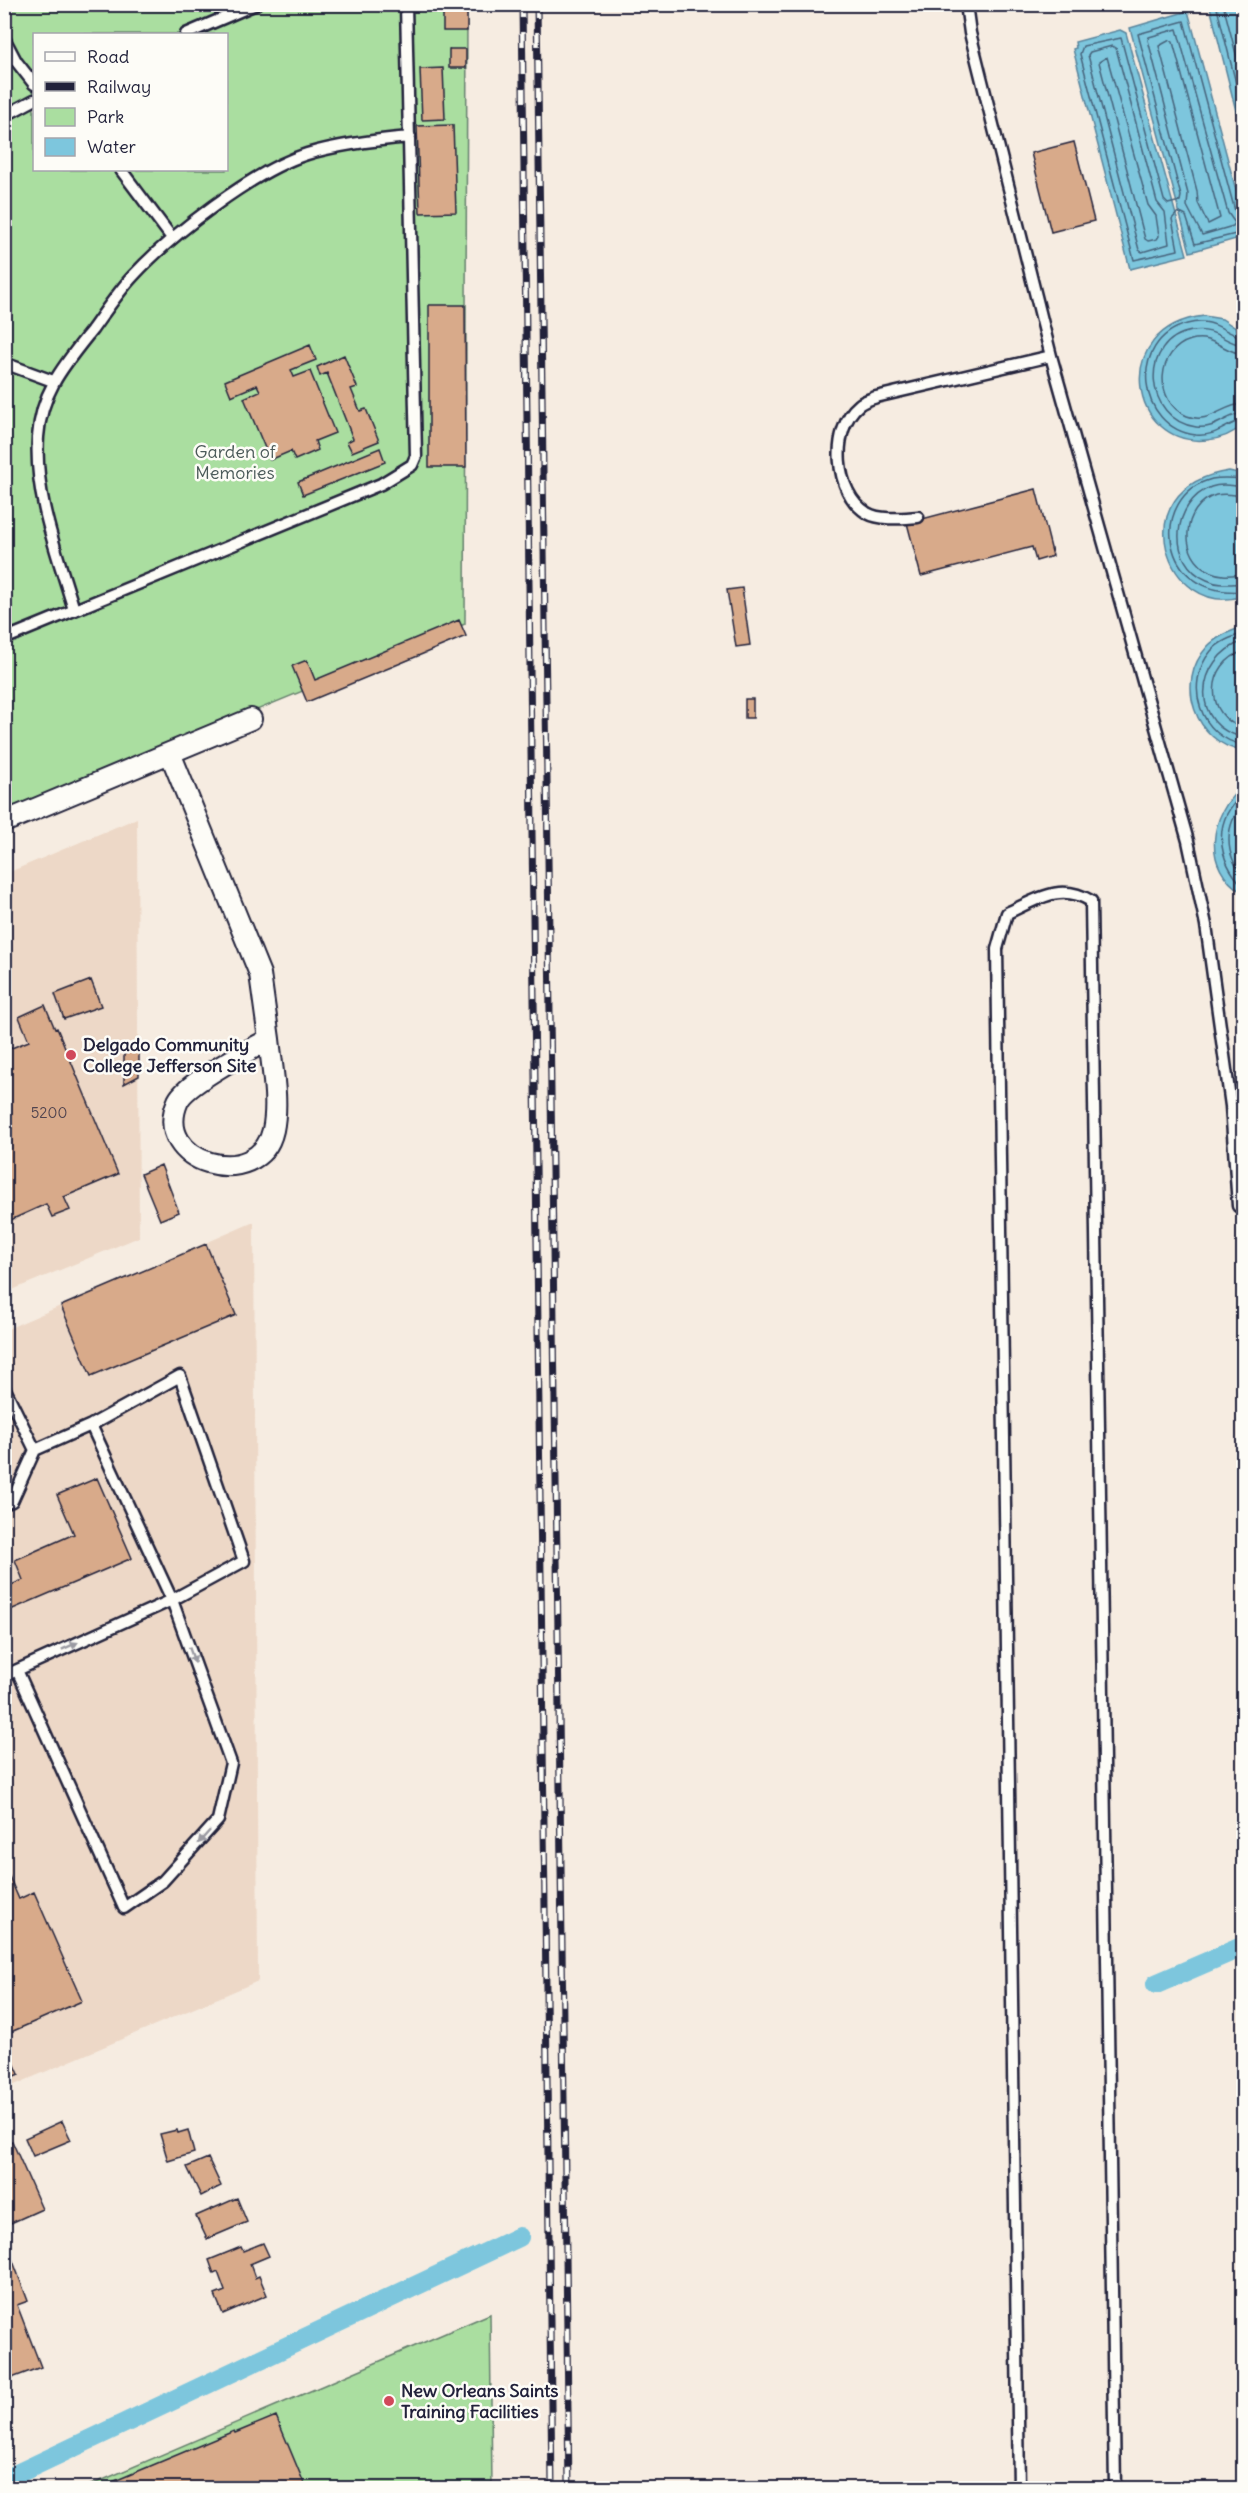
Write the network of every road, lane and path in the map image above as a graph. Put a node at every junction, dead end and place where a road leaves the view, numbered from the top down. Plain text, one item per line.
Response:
1 (256, 4) edge
2 (406, 4) edge
3 (966, 4) edge
4 (188, 33) edge
5 (4, 38) edge
6 (33, 83) edge
7 (33, 101) edge
8 (4, 116) edge
9 (410, 137) junction
10 (122, 171) edge
11 (172, 238) junction
12 (1051, 356) junction
13 (4, 363) edge
14 (53, 381) junction
15 (918, 517) dead end
16 (74, 610) junction
17 (4, 639) edge
18 (251, 719) dead end
19 (170, 753) junction
20 (4, 822) edge
21 (269, 1039) junction
22 (1244, 1104) edge
23 (1231, 1106) junction
24 (1238, 1206) dead end
25 (4, 1387) edge
26 (91, 1425) junction
27 (35, 1450) junction
28 (4, 1504) edge
29 (172, 1600) junction
30 (17, 1670) junction
31 (4, 1676) edge
32 (1019, 2488) edge
33 (1115, 2488) edge

1 - 4 lane
2 - 9 lane
3 - 12 lane
5 - 6 lane
7 - 8 lane
9 - 11 lane
9 - 16 lane
10 - 11 lane
11 - 14 lane
12 - 15 lane
12 - 23 lane
13 - 14 lane
14 - 16 lane
16 - 17 lane
18 - 19 street
19 - 20 street
19 - 21 street
21 - 21 street
22 - 23 lane
23 - 24 lane
25 - 27 lane
26 - 27 lane
26 - 29 lane
26 - 29 lane
27 - 28 lane
30 -> 29 lane
29 -> 30 lane
30 - 31 lane
32 - 33 lane

